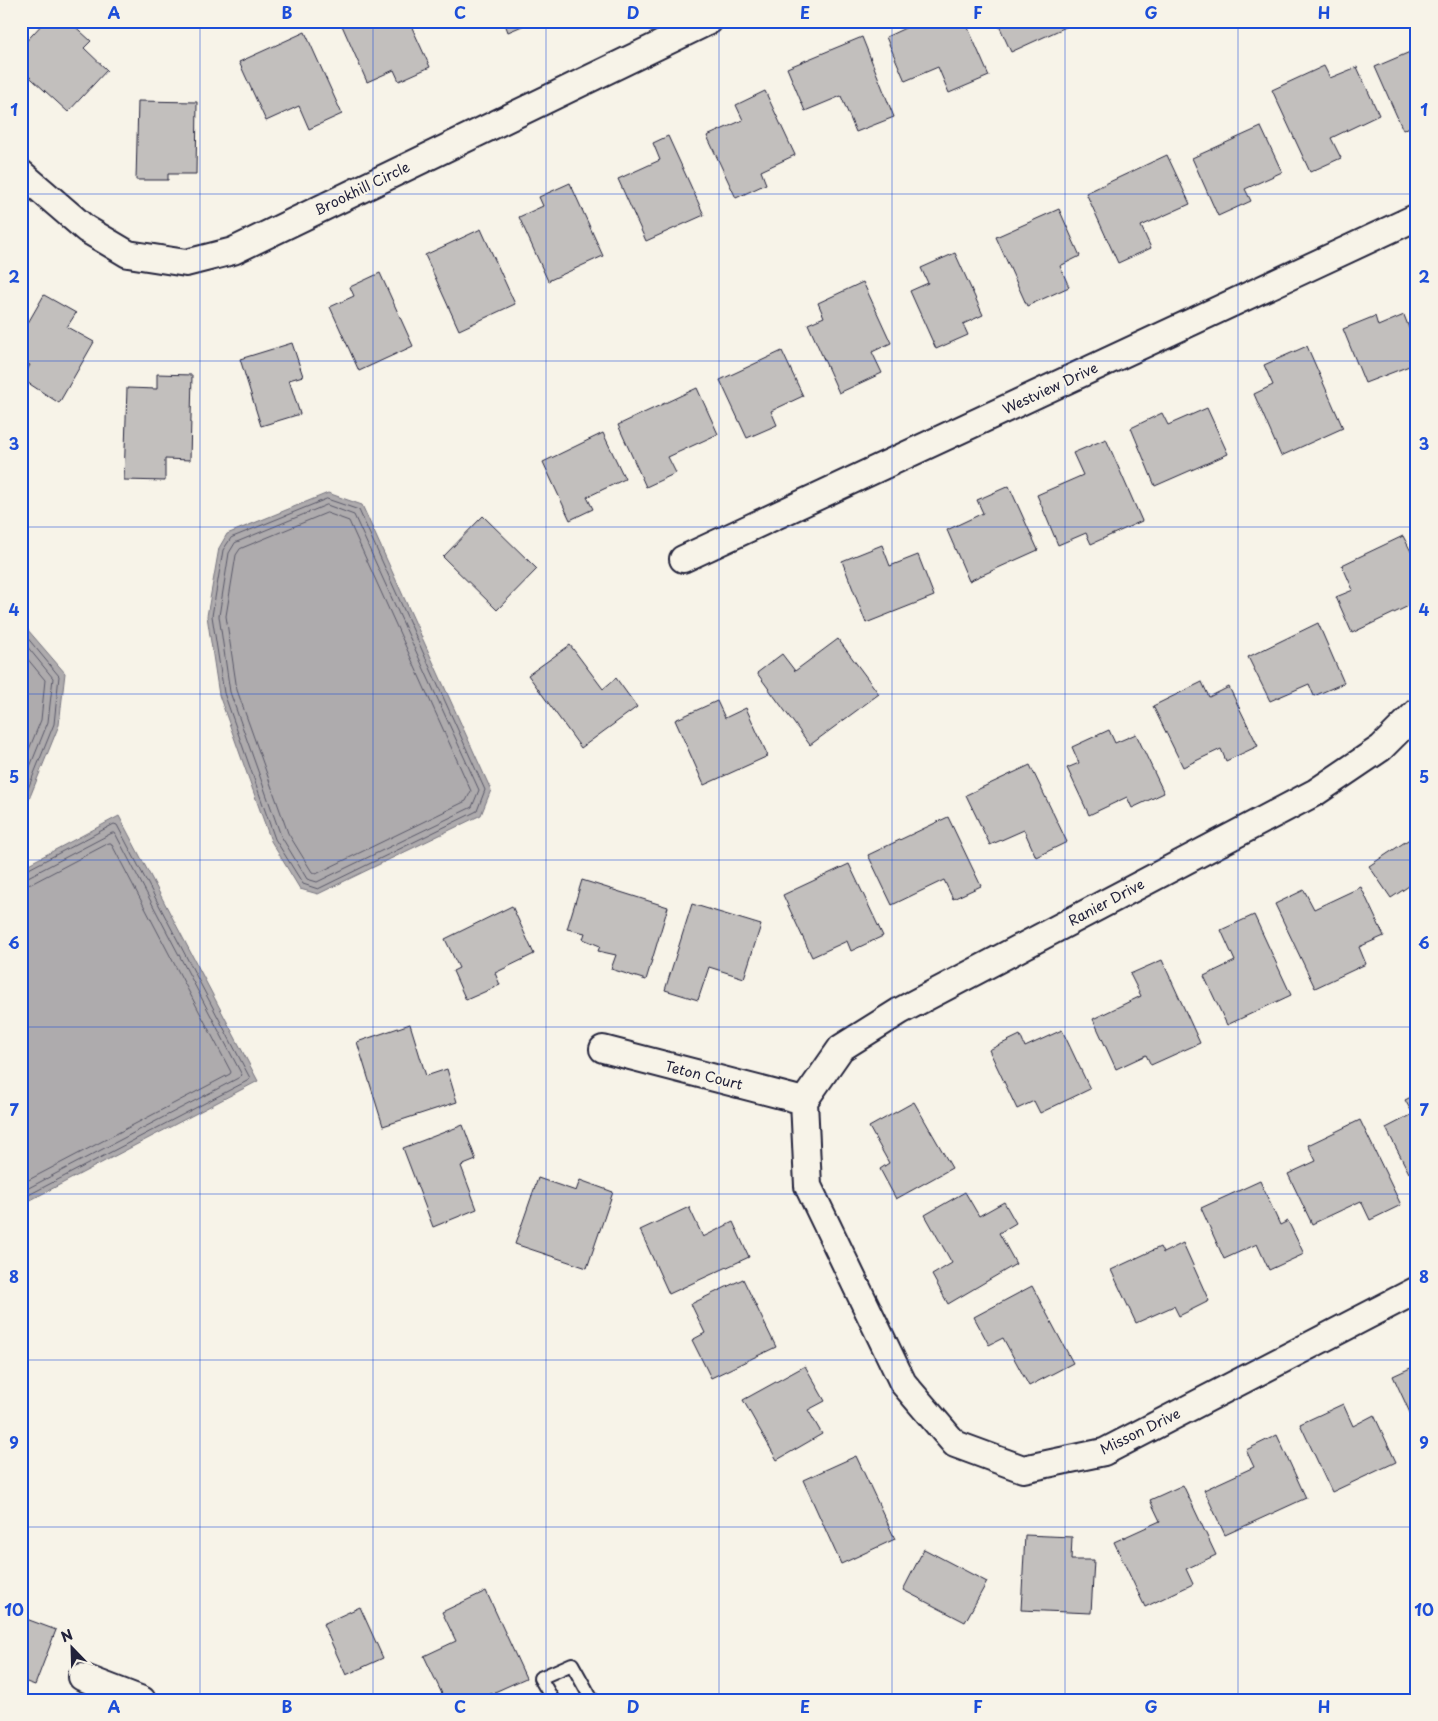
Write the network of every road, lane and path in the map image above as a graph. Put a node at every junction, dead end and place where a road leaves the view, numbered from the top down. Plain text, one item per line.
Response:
1 (709, 21) edge
2 (666, 30) edge
3 (21, 173) edge
4 (1417, 217) edge
5 (683, 559) dead end
6 (1417, 712) edge
7 (603, 1049) dead end
8 (804, 1101) junction
9 (1417, 1290) edge
10 (82, 1677) dead end
11 (142, 1700) edge
12 (553, 1700) edge
13 (592, 1700) edge

1 - 2 street, Brookhill Circle
2 - 3 street, Brookhill Circle
4 - 5 street, Westview Drive
6 - 8 street, Ranier Drive
7 - 8 street, Teton Court
8 - 9 street, Misson Drive
10 - 11 street
12 - 13 lane

